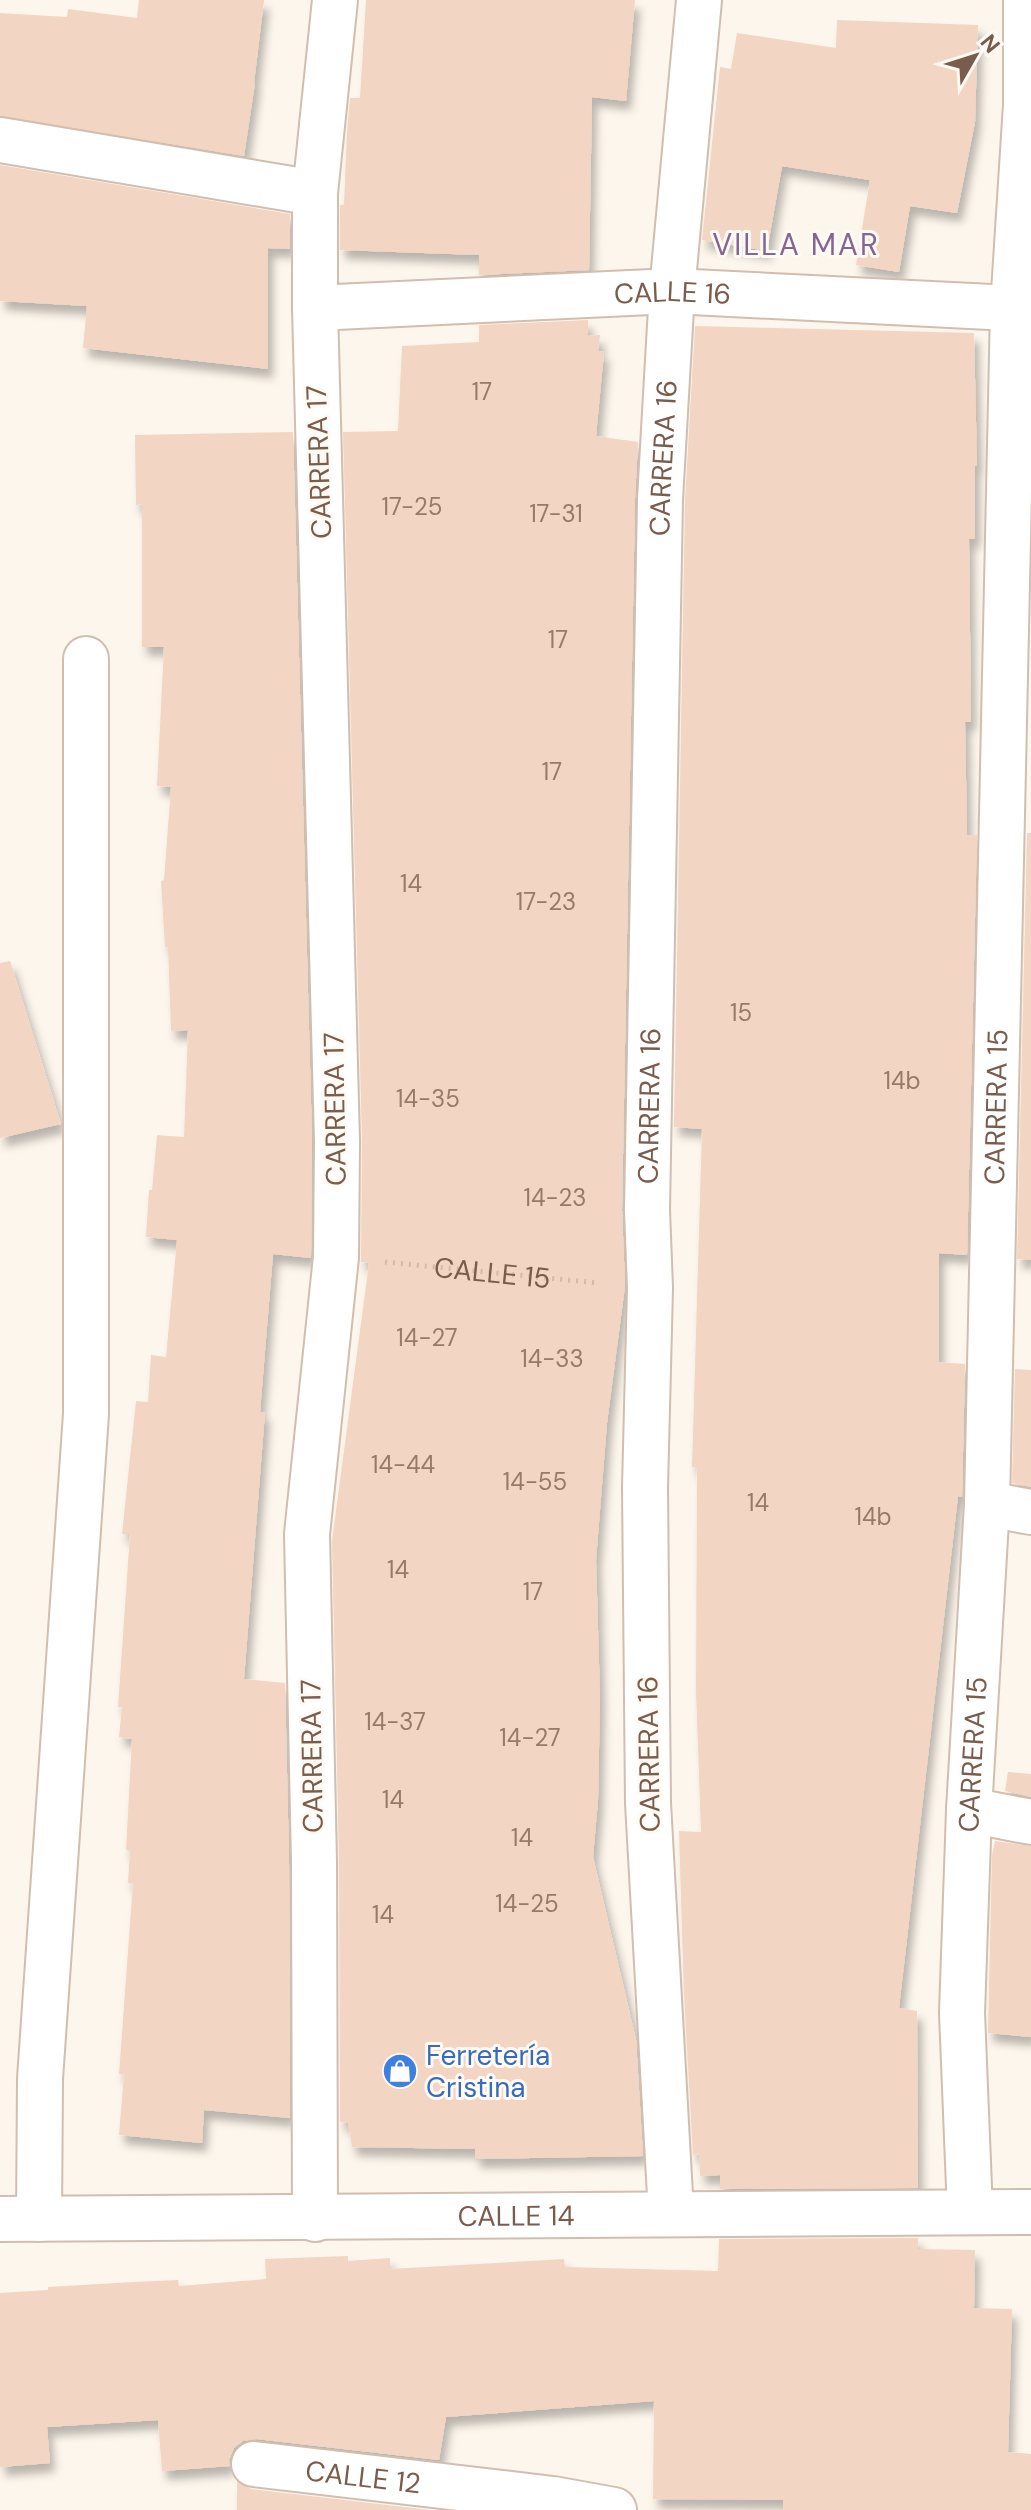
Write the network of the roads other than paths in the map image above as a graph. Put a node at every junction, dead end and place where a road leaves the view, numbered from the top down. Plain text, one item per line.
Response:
1 (335, 0) edge
2 (699, 0) edge
3 (1026, 0) edge
4 (0, 140) edge
5 (315, 193) junction
6 (672, 291) junction
7 (315, 308) junction
8 (1022, 308) edge
9 (86, 659) dead end
10 (987, 1504) junction
11 (1031, 1512) edge
12 (969, 1810) junction
13 (1031, 1822) edge
14 (970, 2212) junction
15 (1031, 2212) edge
16 (671, 2213) junction
17 (20, 2219) edge
18 (315, 2219) junction
19 (254, 2464) dead end
20 (614, 2510) edge

1 - 5 street, CARRERA 17
2 - 6 street, CARRERA 16
3 - 8 street, CARRERA 15
4 - 5 street
5 - 7 street, CARRERA 17
6 - 7 street, CALLE 16
6 - 8 street, CALLE 16
6 - 16 street, CARRERA 16
7 - 18 street, CARRERA 17
8 - 10 street, CARRERA 15
9 - 17 street
10 - 11 street
10 - 12 street, CARRERA 15
12 - 13 street
12 - 14 street, CARRERA 15
14 - 15 street, CALLE 14
14 - 16 street, CALLE 14
16 - 18 street, CALLE 14
17 - 18 street, CALLE 14
19 - 20 street, CALLE 12

